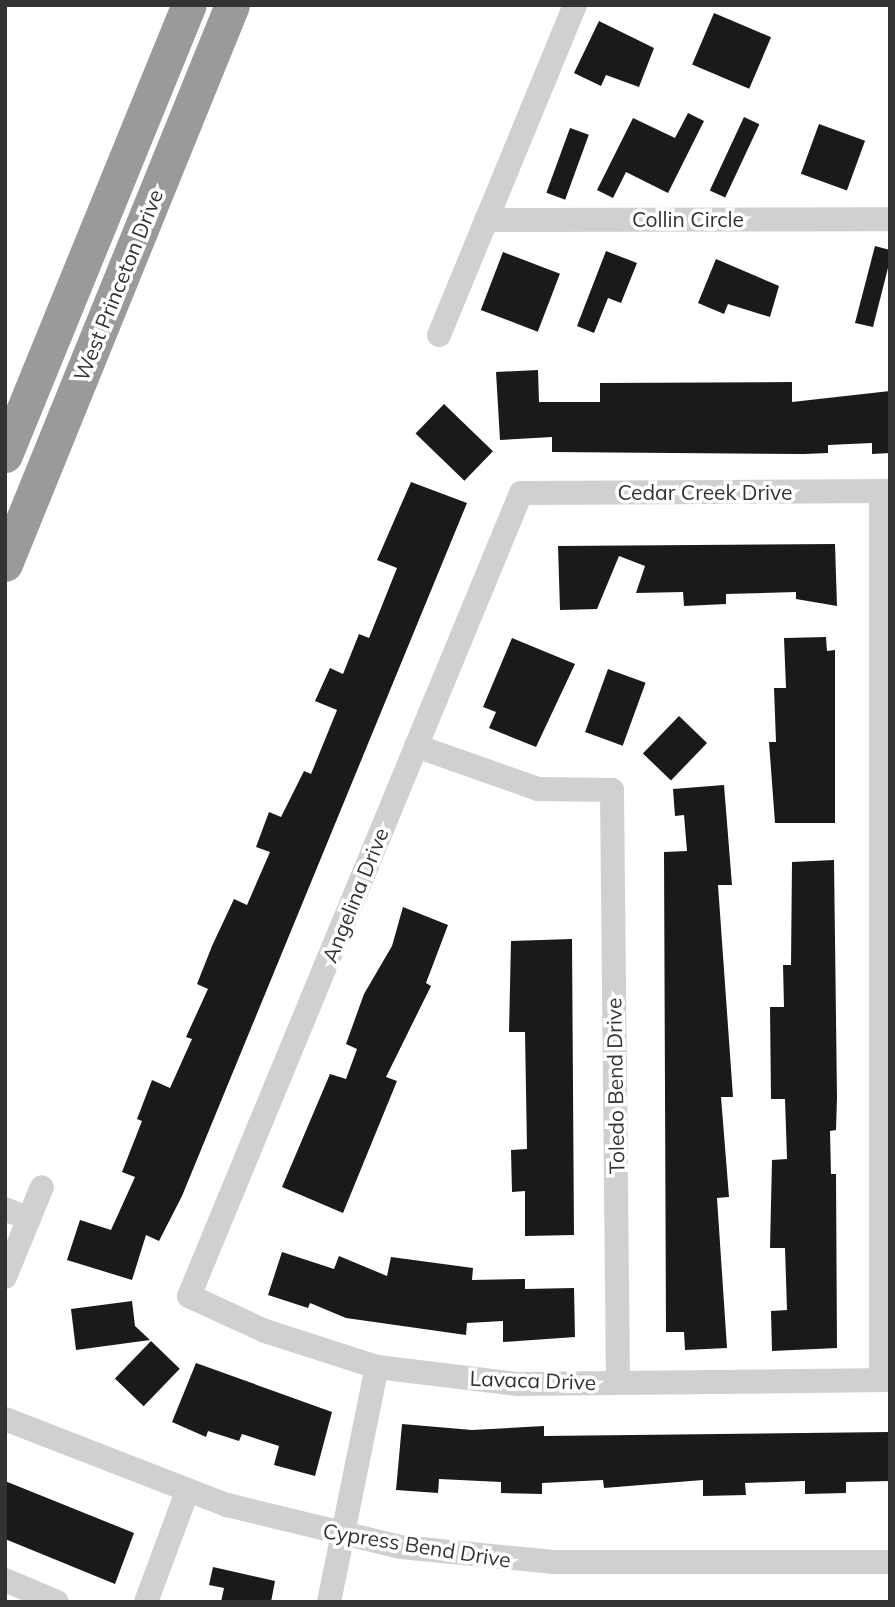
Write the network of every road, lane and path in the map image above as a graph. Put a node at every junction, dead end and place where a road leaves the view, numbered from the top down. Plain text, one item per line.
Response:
1 (189, 5) edge
2 (232, 5) edge
3 (575, 5) edge
4 (890, 219) edge
5 (486, 220) junction
6 (439, 335) dead end
7 (5, 455) edge
8 (886, 491) edge
9 (521, 493) joint
10 (5, 564) edge
11 (416, 746) junction
12 (42, 1187) dead end
13 (5, 1209) edge
14 (29, 1219) junction
15 (5, 1276) edge
16 (189, 1296) joint
17 (377, 1367) junction
18 (886, 1380) edge
19 (618, 1382) junction
20 (5, 1419) edge
21 (187, 1492) junction
22 (346, 1537) junction
23 (890, 1562) edge
24 (5, 1580) edge
25 (57, 1602) edge
26 (146, 1602) edge
27 (329, 1602) edge

1 - 7 highway, West Princeton Drive
2 - 10 highway, West Princeton Drive
3 - 5 street
4 - 5 street, Collin Circle
5 - 6 street
8 - 9 street, Cedar Creek Drive
8 - 18 street
9 - 11 street, Angelina Drive
11 - 16 street, Angelina Drive
11 - 19 street, Toledo Bend Drive
12 - 14 street
13 - 14 street
14 - 15 street
16 - 17 street, Lavaca Drive
17 - 19 street, Lavaca Drive
17 - 22 street
18 - 19 street, Lavaca Drive
20 - 21 street, Cypress Bend Drive
21 - 22 street, Cypress Bend Drive
21 - 26 street
22 - 23 street, Cypress Bend Drive
22 - 27 street
24 - 25 street

